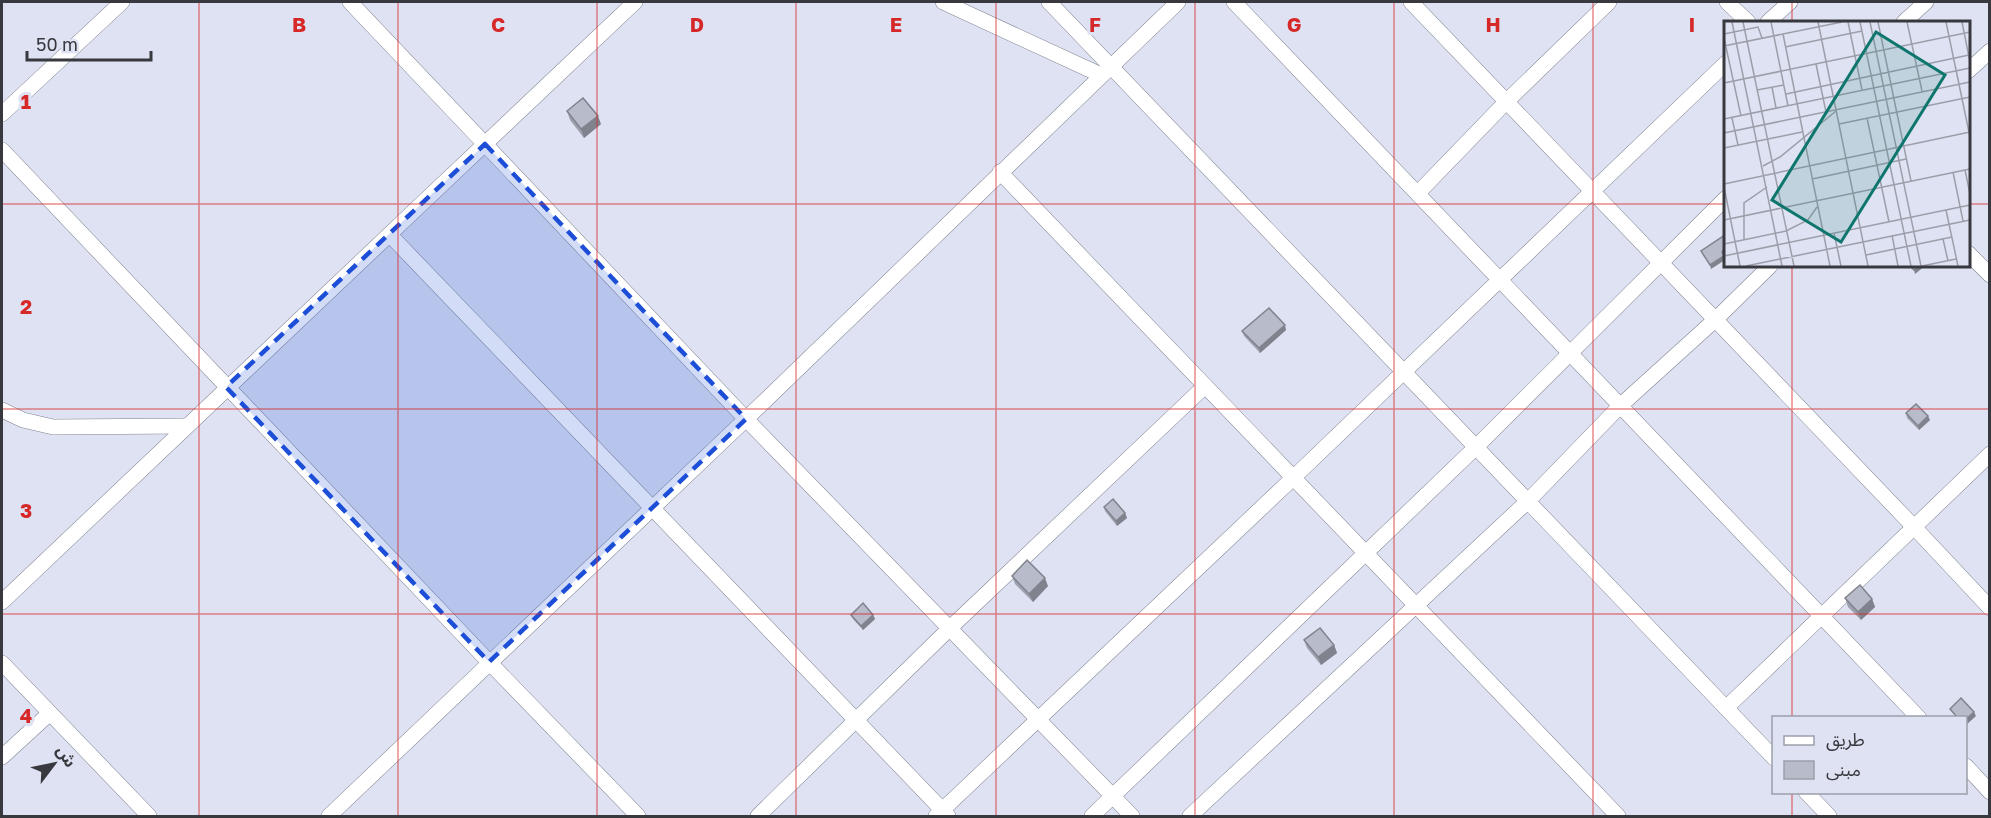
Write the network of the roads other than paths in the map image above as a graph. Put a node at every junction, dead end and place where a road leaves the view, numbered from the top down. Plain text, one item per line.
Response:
1 (122, 2) edge
2 (350, 2) edge
3 (635, 2) edge
4 (943, 2) edge
5 (1049, 2) edge
6 (1178, 2) edge
7 (1234, 2) edge
8 (1411, 2) edge
9 (1609, 2) edge
10 (1727, 2) edge
11 (1790, 2) edge
12 (1926, 2) edge
13 (1747, 21) edge
14 (1769, 21) edge
15 (1906, 21) edge
16 (1989, 51) edge
17 (1724, 64) edge
18 (1970, 69) edge
19 (1106, 70) junction
20 (1507, 102) junction
21 (2, 114) edge
22 (485, 144) junction
23 (2, 150) edge
24 (1000, 172) junction
25 (1592, 191) junction
26 (1418, 193) junction
27 (1724, 199) edge
28 (390, 235) junction
29 (1970, 255) edge
30 (1661, 262) junction
31 (1769, 267) edge
32 (1989, 275) edge
33 (1501, 279) junction
34 (1716, 320) junction
35 (1572, 353) junction
36 (1404, 371) junction
37 (1205, 386) junction
38 (226, 387) junction
39 (1621, 405) junction
40 (2, 410) edge
41 (746, 419) junction
42 (186, 426) junction
43 (1476, 447) junction
44 (1989, 454) edge
45 (1293, 478) junction
46 (1528, 501) junction
47 (653, 507) junction
48 (1914, 527) junction
49 (1365, 554) junction
50 (2, 603) edge
51 (1416, 607) junction
52 (1989, 608) edge
53 (1823, 615) junction
54 (950, 628) junction
55 (489, 662) junction
56 (2, 663) edge
57 (1726, 708) junction
58 (50, 713) junction
59 (1918, 716) edge
60 (1038, 720) junction
61 (855, 721) junction
62 (2, 757) edge
63 (1772, 757) edge
64 (1967, 768) edge
65 (1989, 792) edge
66 (1808, 794) edge
67 (1113, 797) junction
68 (942, 814) edge
69 (149, 816) edge
70 (329, 816) edge
71 (638, 816) edge
72 (758, 816) edge
73 (1092, 816) edge
74 (1132, 816) edge
75 (1190, 816) edge
76 (1618, 816) edge
77 (1829, 816) edge

1 - 21 street
2 - 22 street
3 - 22 street
4 - 19 street
5 - 19 street
6 - 19 street
7 - 26 street
8 - 20 street
9 - 20 street
10 - 13 street
11 - 14 street
12 - 15 street
16 - 18 street
17 - 25 street
19 - 24 street
19 - 36 street
20 - 25 street
20 - 26 street
22 - 28 street
22 - 41 street
23 - 38 street
24 - 37 street
24 - 41 street
25 - 30 street
25 - 33 street
26 - 33 street
27 - 30 street
28 - 38 street
28 - 47 street
29 - 32 street
30 - 34 street
30 - 35 street
31 - 34 street
33 - 35 street
33 - 36 street
34 - 39 street
34 - 48 street
35 - 39 street
35 - 43 street
36 - 43 street
36 - 45 street
37 - 45 street
37 - 54 street
38 - 42 street
38 - 55 street
39 - 46 street
39 - 53 street
40 - 42 street
41 - 47 street
41 - 54 street
42 - 50 street
43 - 46 street
43 - 49 street
44 - 48 street
45 - 49 street
45 - 60 street
46 - 51 street
46 - 57 street
47 - 55 street
47 - 61 street
48 - 52 street
48 - 53 street
49 - 51 street
49 - 67 street
51 - 75 street
51 - 76 street
53 - 57 street
53 - 59 street
54 - 60 street
54 - 61 street
55 - 70 street
55 - 71 street
56 - 58 street
57 - 63 street
58 - 62 street
58 - 69 street
60 - 67 street
60 - 68 street
61 - 68 street
61 - 72 street
64 - 65 street
66 - 77 street
67 - 73 street
67 - 74 street

